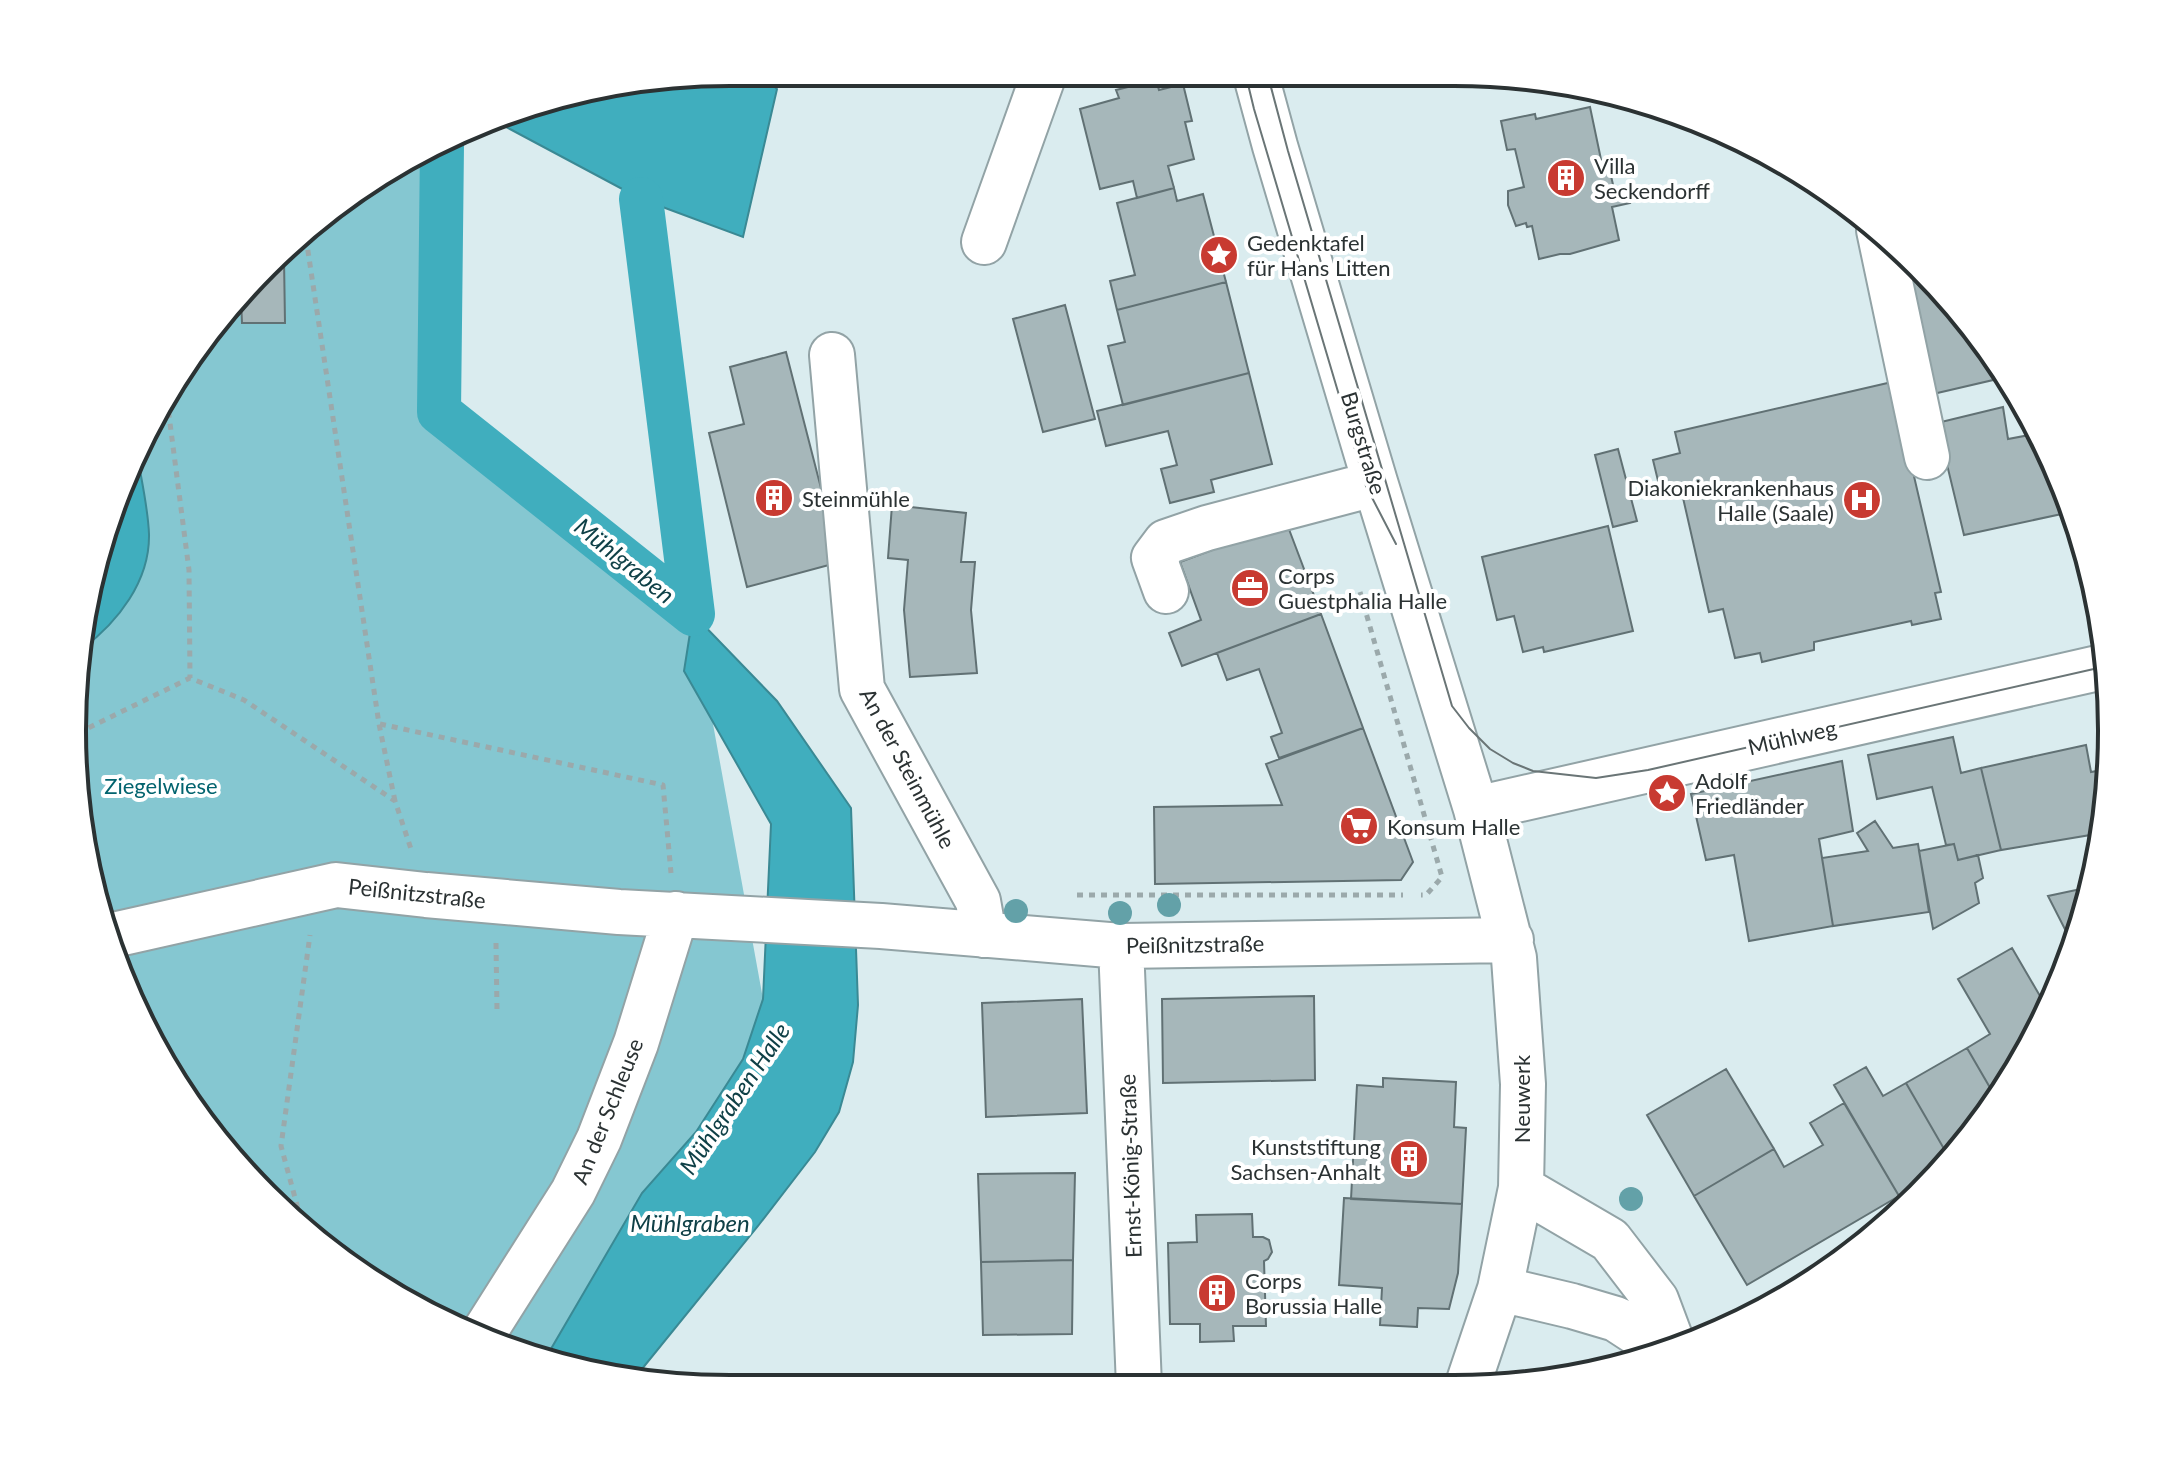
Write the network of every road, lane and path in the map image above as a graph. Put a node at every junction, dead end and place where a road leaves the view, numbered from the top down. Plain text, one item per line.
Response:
1 (1040, 86) edge
2 (1259, 86) edge
3 (984, 242) dead end
4 (307, 245) edge
5 (1883, 251) edge
6 (832, 355) dead end
7 (169, 414) edge
8 (1927, 457) dead end
9 (1375, 482) junction
10 (1358, 587) dead end
11 (1166, 591) dead end
12 (2095, 669) edge
13 (190, 678) junction
14 (379, 724) junction
15 (86, 729) edge
16 (395, 801) junction
17 (1476, 809) junction
18 (336, 885) junction
19 (426, 895) junction
20 (1070, 896) dead end
21 (495, 901) junction
22 (676, 914) junction
23 (119, 934) edge
24 (984, 935) junction
25 (1511, 940) junction
26 (1121, 946) junction
27 (497, 1010) dead end
28 (1521, 1188) junction
29 (298, 1207) edge
30 (1500, 1289) junction
31 (487, 1327) edge
32 (1670, 1338) edge
33 (1653, 1343) edge
34 (1139, 1375) edge
35 (1471, 1375) edge

1 - 3 street
2 - 9 street, Burgstraße
4 - 14 path
5 - 8 street
6 - 24 street, An der Steinmühle
7 - 13 path
9 - 11 street
9 - 17 street, Burgstraße
10 - 20 path
12 - 17 street, Mühlweg
13 - 15 path
13 - 16 path
14 - 16 path
14 - 22 path
16 - 19 path
17 - 25 street, Neuwerk
18 - 19 street, Peißnitzstraße
18 - 23 street, Peißnitzstraße
18 - 29 path
19 - 21 street, Peißnitzstraße
21 - 22 street, Peißnitzstraße
21 - 27 path
22 - 24 street, Peißnitzstraße
22 - 31 street, An der Schleuse
24 - 26 street, Peißnitzstraße
25 - 26 street, Peißnitzstraße
25 - 28 street, Neuwerk
26 - 34 street, Ernst-König-Straße
28 - 30 street, Neuwerk
28 - 32 street
30 - 33 street
30 - 35 street, Neuwerk

